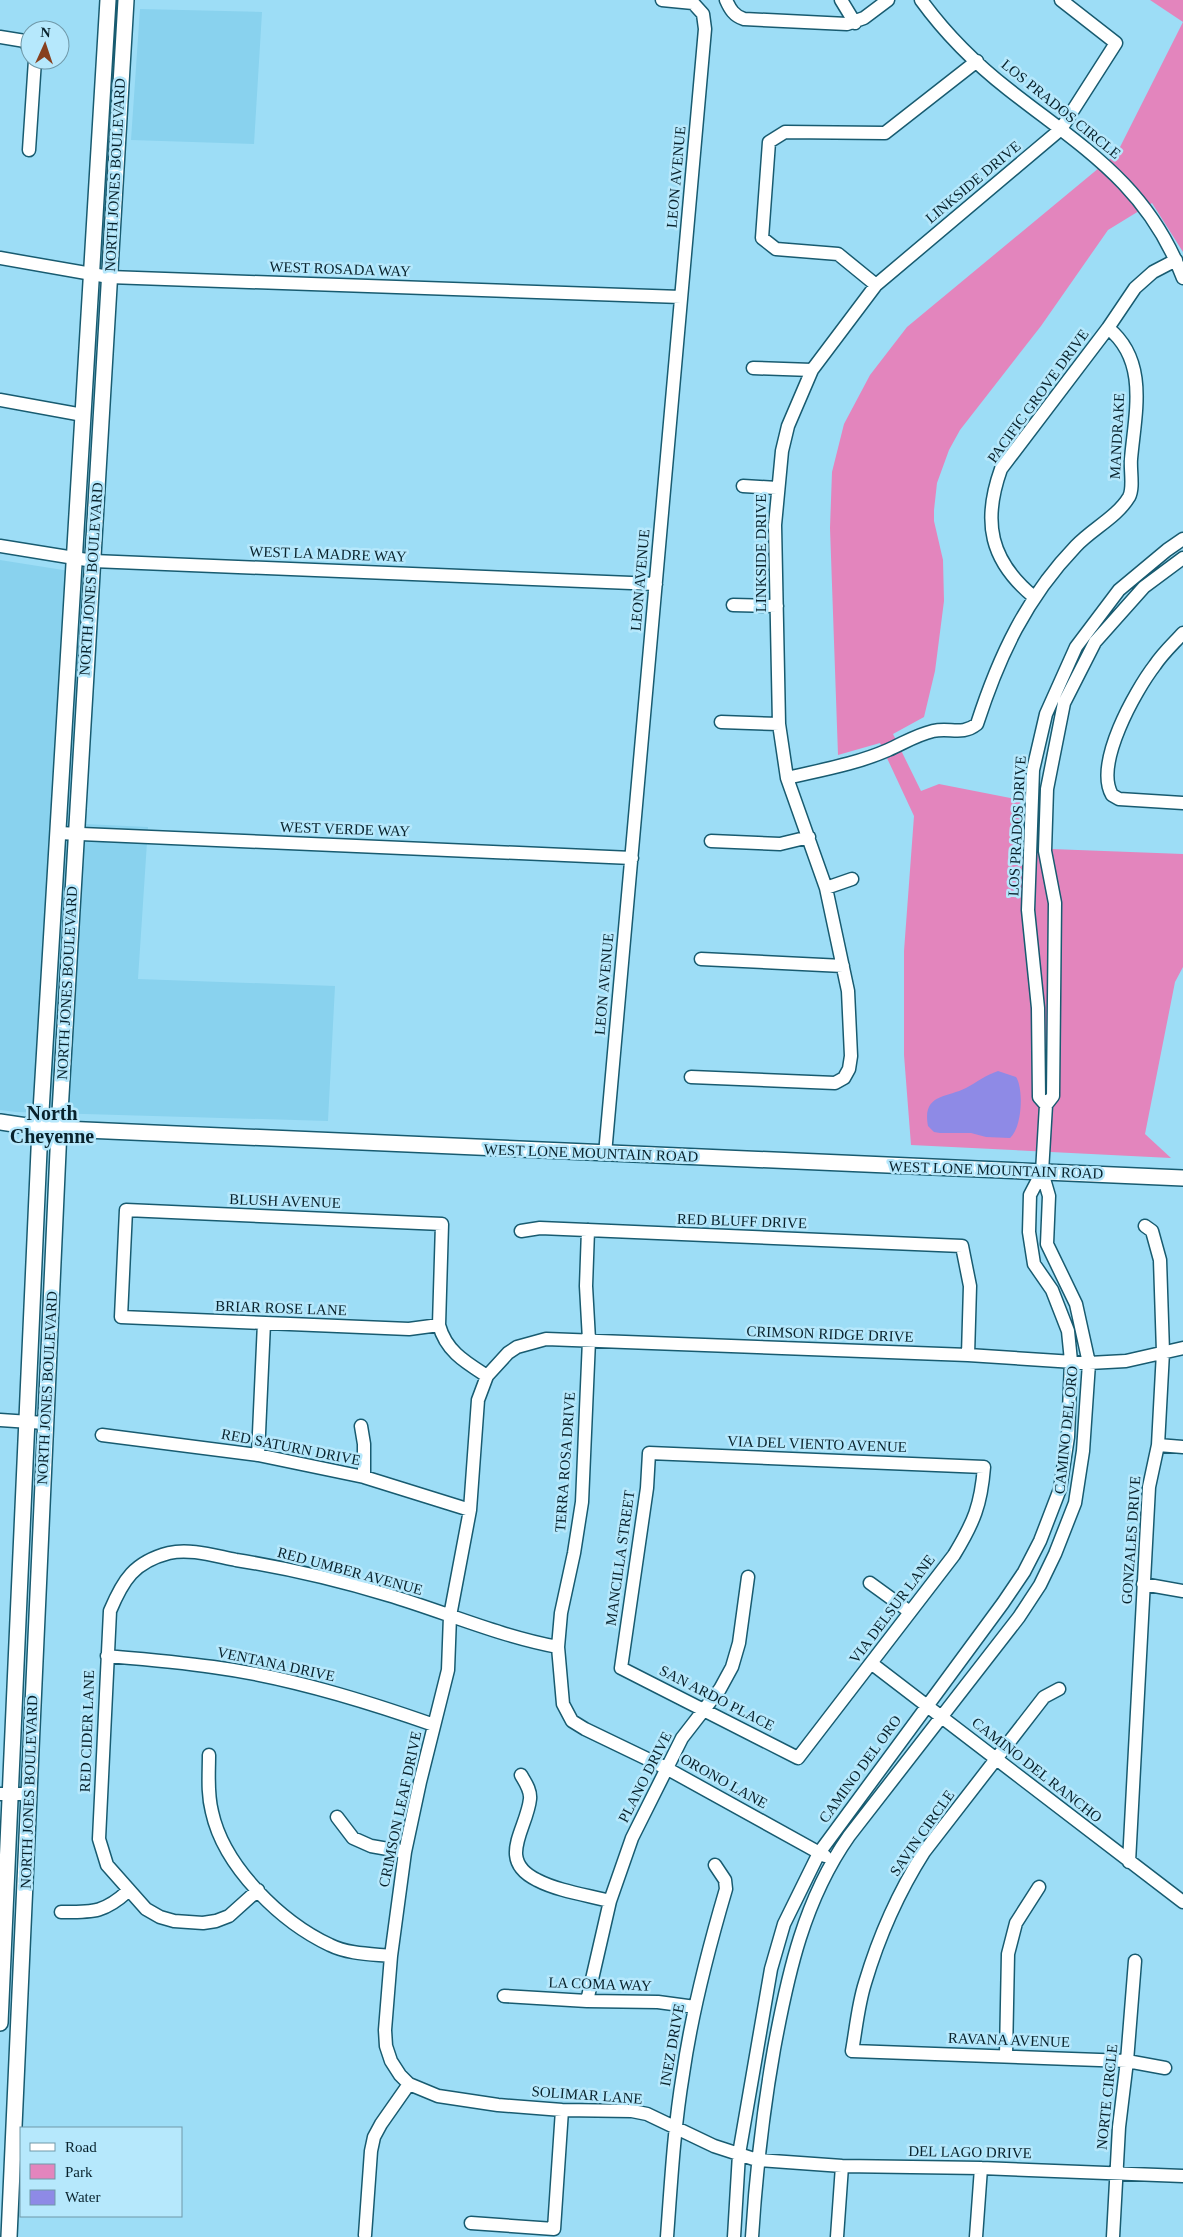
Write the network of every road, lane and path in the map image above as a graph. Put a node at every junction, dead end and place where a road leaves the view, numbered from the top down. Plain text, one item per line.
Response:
1 (108, 0) edge
2 (126, 0) edge
3 (662, 0) edge
4 (726, 0) edge
5 (841, 0) edge
6 (888, 0) edge
7 (921, 0) edge
8 (1060, 0) edge
9 (855, 23) junction
10 (0, 37) edge
11 (20, 40) edge
12 (977, 61) junction
13 (35, 70) edge
14 (1061, 129) junction
15 (29, 150) dead end
16 (0, 258) edge
17 (1176, 260) junction
18 (92, 276) junction
19 (109, 278) junction
20 (1183, 278) edge
21 (876, 285) junction
22 (681, 297) junction
23 (1108, 328) junction
24 (752, 368) dead end
25 (812, 370) junction
26 (0, 400) edge
27 (84, 416) junction
28 (743, 486) dead end
29 (777, 488) junction
30 (1183, 539) edge
31 (0, 546) edge
32 (1183, 558) edge
33 (75, 560) junction
34 (93, 561) junction
35 (656, 584) junction
36 (1034, 597) junction
37 (733, 604) dead end
38 (777, 606) junction
39 (1183, 633) edge
40 (721, 722) dead end
41 (779, 724) junction
42 (787, 778) junction
43 (1183, 803) edge
44 (58, 834) junction
45 (75, 834) junction
46 (809, 837) junction
47 (711, 841) dead end
48 (632, 858) junction
49 (852, 879) dead end
50 (826, 888) junction
51 (701, 959) dead end
52 (844, 966) junction
53 (691, 1077) dead end
54 (1046, 1105) junction
55 (0, 1122) edge
56 (40, 1128) junction
57 (59, 1129) junction
58 (605, 1154) junction
59 (1042, 1172) junction
60 (1183, 1178) edge
61 (1145, 1226) dead end
62 (588, 1230) junction
63 (521, 1231) dead end
64 (121, 1317) joint
65 (264, 1324) junction
66 (439, 1325) junction
67 (589, 1340) junction
68 (1183, 1348) edge
69 (1163, 1352) junction
70 (968, 1355) junction
71 (1071, 1361) junction
72 (1089, 1362) junction
73 (487, 1376) junction
74 (0, 1420) edge
75 (26, 1421) junction
76 (45, 1422) junction
77 (361, 1426) dead end
78 (102, 1435) dead end
79 (1158, 1446) junction
80 (1183, 1447) edge
81 (649, 1453) joint
82 (258, 1455) junction
83 (984, 1467) joint
84 (364, 1477) junction
85 (470, 1510) junction
86 (132, 1571) joint
87 (748, 1577) dead end
88 (870, 1583) dead end
89 (1143, 1584) junction
90 (1183, 1591) edge
91 (910, 1612) junction
92 (450, 1616) junction
93 (558, 1647) junction
94 (107, 1656) junction
95 (871, 1663) junction
96 (621, 1668) joint
97 (1059, 1689) dead end
98 (926, 1706) junction
99 (704, 1710) junction
100 (940, 1716) junction
101 (572, 1721) joint
102 (434, 1725) junction
103 (209, 1755) dead end
104 (798, 1758) joint
105 (995, 1759) junction
106 (666, 1768) junction
107 (521, 1775) dead end
108 (4, 1791) edge
109 (29, 1794) junction
110 (337, 1818) dead end
111 (405, 1852) junction
112 (819, 1853) junction
113 (832, 1860) junction
114 (1129, 1862) junction
115 (715, 1865) dead end
116 (1040, 1888) dead end
117 (128, 1890) junction
118 (258, 1890) junction
119 (610, 1901) junction
120 (1183, 1902) edge
121 (61, 1912) dead end
122 (390, 1956) junction
123 (1135, 1961) dead end
124 (2, 1995) junction
125 (20, 1996) junction
126 (504, 1996) dead end
127 (587, 2001) junction
128 (695, 2007) junction
129 (0, 2023) edge
130 (852, 2051) joint
131 (1006, 2055) junction
132 (1127, 2061) junction
133 (1165, 2068) dead end
134 (409, 2084) junction
135 (562, 2110) junction
136 (676, 2126) junction
137 (739, 2154) junction
138 (757, 2160) junction
139 (842, 2166) junction
140 (981, 2168) junction
141 (1116, 2174) junction
142 (1183, 2176) edge
143 (471, 2223) dead end
144 (366, 2235) dead end
145 (9, 2237) edge
146 (667, 2237) edge
147 (734, 2237) edge
148 (752, 2237) edge
149 (838, 2237) edge
150 (976, 2237) edge
151 (1113, 2237) edge

1 - 18 main road, NORTH JONES BOULEVARD
2 - 19 main road, NORTH JONES BOULEVARD
3 - 22 street, LEON AVENUE
4 - 9 street
5 - 9 street
6 - 9 street
7 - 12 street, LOS PRADOS CIRCLE
8 - 14 street, LINKSIDE DRIVE
10 - 11 street
12 - 14 street, LOS PRADOS CIRCLE
12 - 21 street
13 - 15 street
14 - 17 street, LOS PRADOS CIRCLE
14 - 21 street, LINKSIDE DRIVE
16 - 18 street, WEST ROSADA WAY
17 - 20 street, LOS PRADOS CIRCLE
17 - 23 street, PACIFIC GROVE DRIVE
18 - 19 street, WEST ROSADA WAY
18 - 27 main road, NORTH JONES BOULEVARD
19 - 22 street, WEST ROSADA WAY
19 - 34 main road, NORTH JONES BOULEVARD
21 - 25 street, LINKSIDE DRIVE
22 - 35 street, LEON AVENUE
23 - 36 street, MANDRAKE
23 - 36 street, PACIFIC GROVE DRIVE
24 - 25 street
25 - 29 street, LINKSIDE DRIVE
26 - 27 street
27 - 33 main road, NORTH JONES BOULEVARD
28 - 29 street
29 - 38 street, LINKSIDE DRIVE
30 - 54 street, LOS PRADOS DRIVE
31 - 33 street, WEST LA MADRE WAY
32 - 54 street, LOS PRADOS DRIVE
33 - 34 street, WEST LA MADRE WAY
33 - 44 main road, NORTH JONES BOULEVARD
34 - 35 street, WEST LA MADRE WAY
34 - 45 main road, NORTH JONES BOULEVARD
35 - 48 street, LEON AVENUE
36 - 42 street
37 - 38 street
38 - 41 street, LINKSIDE DRIVE
39 - 43 street
40 - 41 street
41 - 42 street, LINKSIDE DRIVE
42 - 46 street, LINKSIDE DRIVE
44 - 45 street, WEST VERDE WAY
44 - 56 main road, NORTH JONES BOULEVARD
45 - 48 street, WEST VERDE WAY
45 - 57 main road, NORTH JONES BOULEVARD
46 - 47 street
46 - 50 street, LINKSIDE DRIVE
48 - 58 street, LEON AVENUE
49 - 50 street
50 - 52 street, LINKSIDE DRIVE
51 - 52 street
52 - 53 street, LINKSIDE DRIVE
54 - 59 street, LOS PRADOS DRIVE
55 - 56 main road, WEST LONE MOUNTAIN ROAD
56 - 57 main road, WEST LONE MOUNTAIN ROAD
56 - 75 main road, NORTH JONES BOULEVARD
57 - 58 main road, WEST LONE MOUNTAIN ROAD
57 - 76 main road, NORTH JONES BOULEVARD
58 - 59 main road, WEST LONE MOUNTAIN ROAD
59 - 60 main road, WEST LONE MOUNTAIN ROAD
59 - 71 street, CAMINO DEL ORO
59 - 72 street, CAMINO DEL ORO
61 - 69 street, GONZALES DRIVE
62 - 63 street, RED BLUFF DRIVE
62 - 67 street, TERRA ROSA DRIVE
62 - 70 street, RED BLUFF DRIVE
64 - 65 street, BRIAR ROSE LANE
64 - 66 street, BLUSH AVENUE
65 - 66 street, BRIAR ROSE LANE
65 - 82 street
66 - 73 street
67 - 70 street, CRIMSON RIDGE DRIVE
67 - 73 street, CRIMSON RIDGE DRIVE
67 - 93 street, TERRA ROSA DRIVE
68 - 69 street, CRIMSON RIDGE DRIVE
69 - 72 street, CRIMSON RIDGE DRIVE
69 - 79 street, GONZALES DRIVE
70 - 71 street, CRIMSON RIDGE DRIVE
71 - 72 street, CRIMSON RIDGE DRIVE
71 - 98 street, CAMINO DEL ORO
72 - 100 street, CAMINO DEL ORO
73 - 85 street, CRIMSON LEAF DRIVE
74 - 75 street
75 - 76 street
75 - 108 main road, NORTH JONES BOULEVARD
76 - 109 main road, NORTH JONES BOULEVARD
77 - 84 street
78 - 82 street, RED SATURN DRIVE
79 - 80 street
79 - 89 street, GONZALES DRIVE
81 - 83 street, VIA DEL VIENTO AVENUE
81 - 96 street, MANCILLA STREET
82 - 84 street, RED SATURN DRIVE
83 - 91 street, VIA DELSUR LANE
84 - 85 street, RED SATURN DRIVE
85 - 92 street, CRIMSON LEAF DRIVE
86 - 92 street, RED UMBER AVENUE
86 - 94 street, RED CIDER LANE
87 - 99 street, PLANO DRIVE
88 - 91 street
89 - 90 street
89 - 114 street, GONZALES DRIVE
91 - 95 street, VIA DELSUR LANE
92 - 93 street, RED UMBER AVENUE
92 - 102 street, CRIMSON LEAF DRIVE
93 - 101 street, TERRA ROSA DRIVE
94 - 102 street, VENTANA DRIVE
94 - 117 street, RED CIDER LANE
95 - 98 street, CAMINO DEL RANCHO
95 - 104 street, VIA DELSUR LANE
96 - 99 street, SAN ARDO PLACE
97 - 105 street, SAVIN CIRCLE
98 - 100 street, CAMINO DEL RANCHO
98 - 112 street, CAMINO DEL ORO
99 - 104 street, SAN ARDO PLACE
99 - 106 street, PLANO DRIVE
100 - 105 street, CAMINO DEL RANCHO
100 - 113 street, CAMINO DEL ORO
101 - 106 street, ORONO LANE
102 - 111 street, CRIMSON LEAF DRIVE
103 - 118 street
105 - 114 street, CAMINO DEL RANCHO
105 - 130 street, SAVIN CIRCLE
106 - 112 street, ORONO LANE
106 - 119 street, PLANO DRIVE
107 - 119 street
108 - 109 street
108 - 124 main road, NORTH JONES BOULEVARD
109 - 125 main road, NORTH JONES BOULEVARD
110 - 111 street
111 - 122 street, CRIMSON LEAF DRIVE
112 - 113 street, ORONO LANE
112 - 137 street, CAMINO DEL ORO
113 - 138 street, CAMINO DEL ORO
114 - 120 street, CAMINO DEL RANCHO
115 - 128 street, INEZ DRIVE
116 - 131 street
117 - 118 street, RED CIDER LANE
117 - 121 street
118 - 122 street
119 - 127 street, PLANO DRIVE
122 - 134 street, CRIMSON LEAF DRIVE
123 - 132 street, NORTE CIRCLE
124 - 125 main road
124 - 129 main road, NORTH JONES BOULEVARD
125 - 145 main road, NORTH JONES BOULEVARD
126 - 127 street, LA COMA WAY
127 - 128 street, LA COMA WAY
128 - 136 street, INEZ DRIVE
130 - 131 street, RAVANA AVENUE
131 - 132 street, RAVANA AVENUE
132 - 133 street, RAVANA AVENUE
132 - 141 street, NORTE CIRCLE
134 - 135 street, SOLIMAR LANE
134 - 144 street
135 - 136 street, SOLIMAR LANE
135 - 143 street
136 - 137 street, SOLIMAR LANE
136 - 146 street, INEZ DRIVE
137 - 138 street, SOLIMAR LANE
137 - 147 street, CAMINO DEL ORO
138 - 139 street, DEL LAGO DRIVE
138 - 148 street, CAMINO DEL ORO
139 - 140 street, DEL LAGO DRIVE
139 - 149 street
140 - 141 street, DEL LAGO DRIVE
140 - 150 street
141 - 142 street, DEL LAGO DRIVE
141 - 151 street, NORTE CIRCLE

